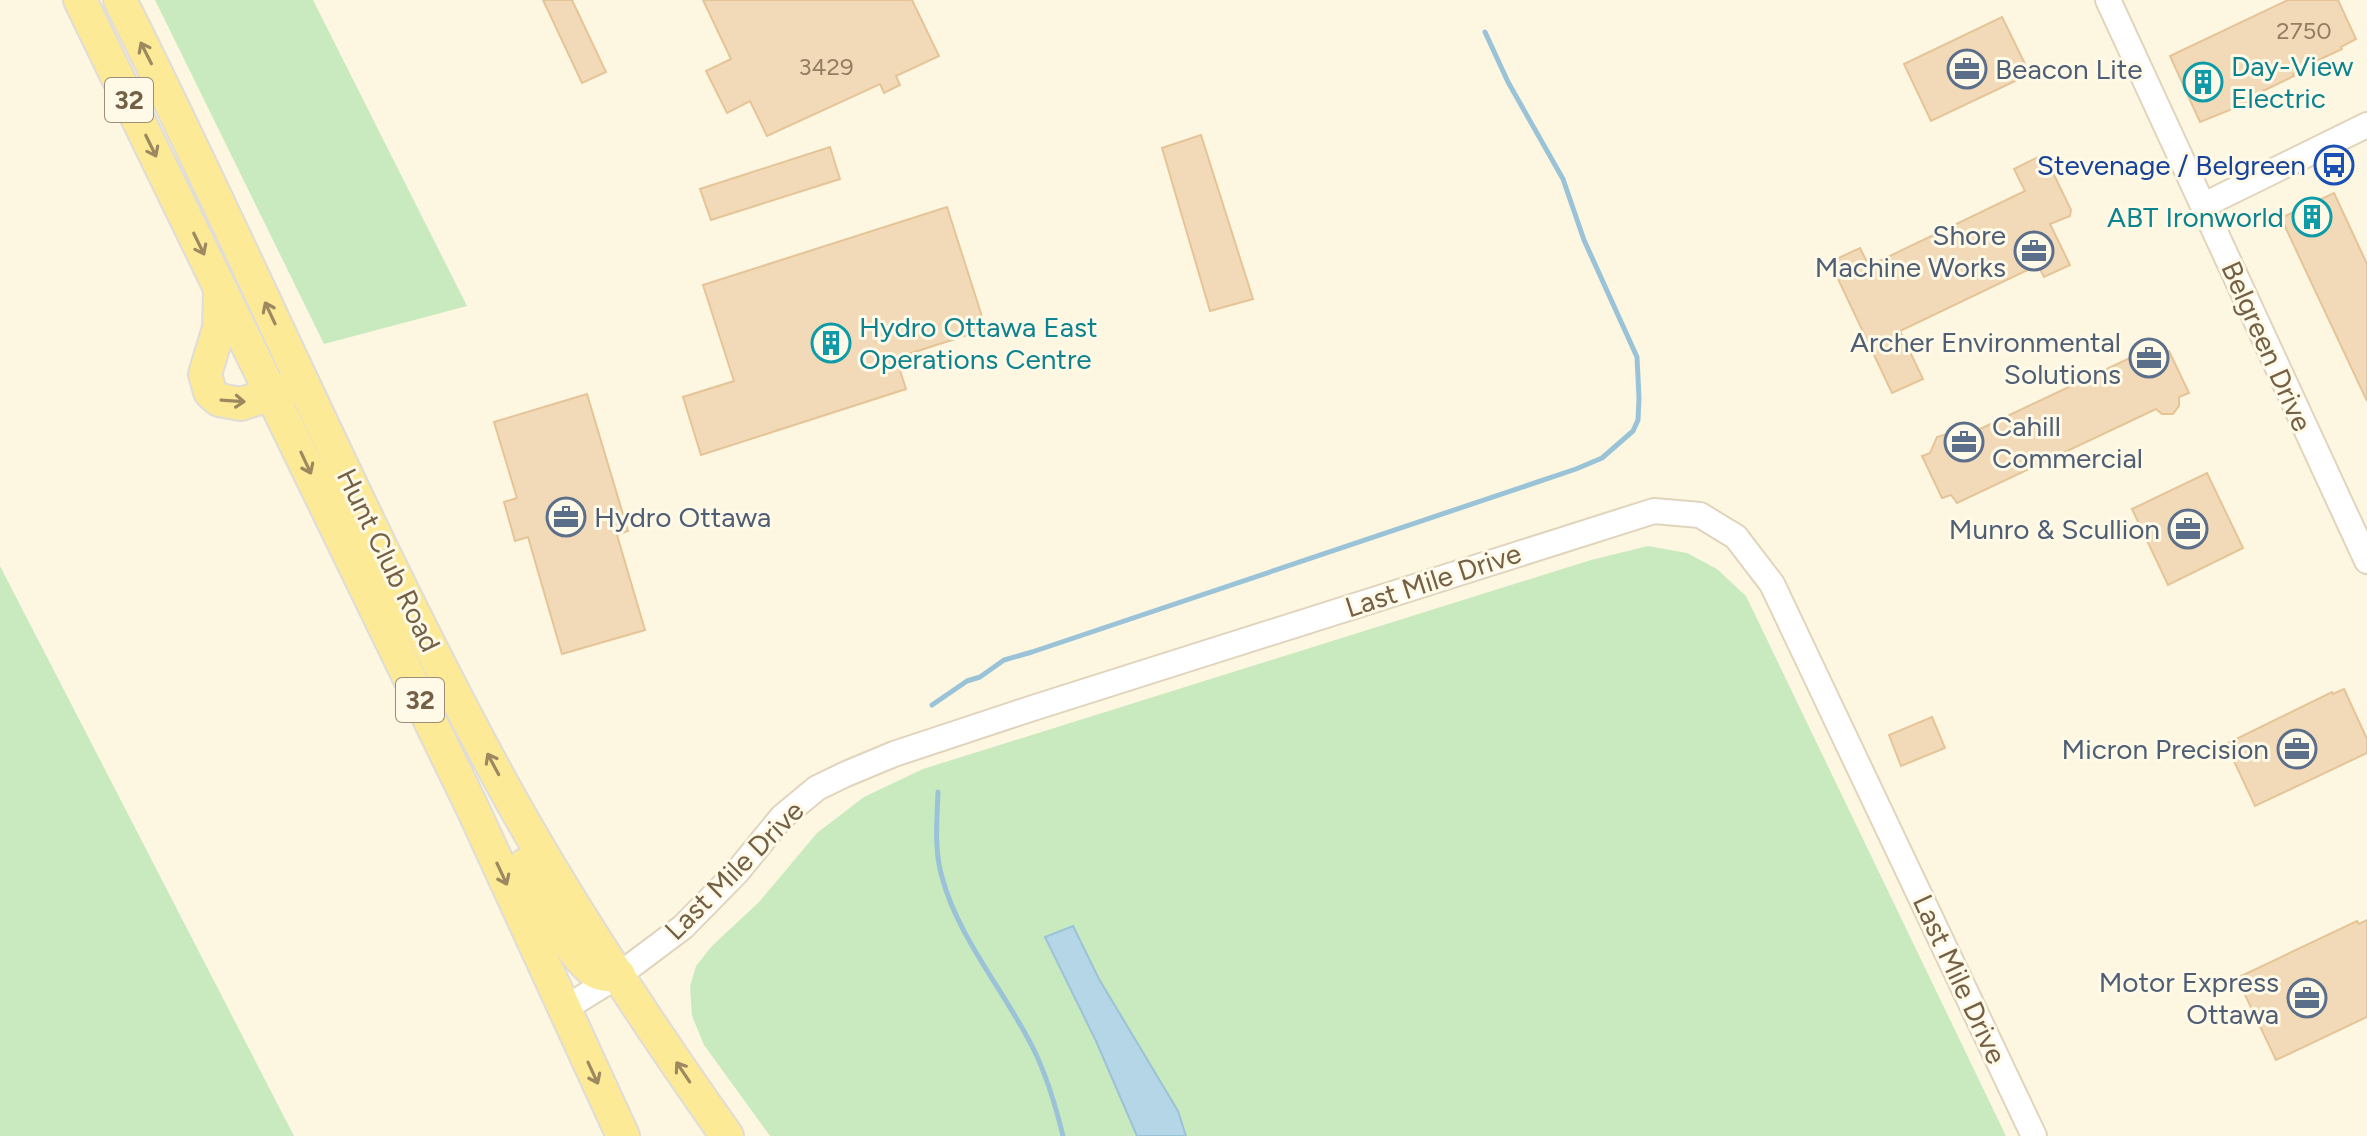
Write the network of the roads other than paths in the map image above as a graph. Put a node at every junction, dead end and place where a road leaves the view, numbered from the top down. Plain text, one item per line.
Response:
1 (80, 0) edge
2 (120, 0) edge
3 (2108, 0) edge
4 (2367, 125) edge
5 (2204, 205) junction
6 (220, 287) junction
7 (304, 383) junction
8 (271, 393) junction
9 (2367, 561) edge
10 (381, 620) junction
11 (619, 975) junction
12 (564, 1009) junction
13 (623, 1136) edge
14 (727, 1136) edge
15 (2034, 1136) edge

1 -> 6 main road, Hunt Club Road / 32
7 -> 2 main road, Hunt Club Road / 32
3 - 5 street, Belgreen Drive
4 - 5 street
5 - 9 street, Belgreen Drive
6 - 8 main road, Hunt Club Road / 32
6 -> 8 main road
7 - 8 main road
11 -> 7 main road, Hunt Club Road / 32
8 -> 10 main road, Hunt Club Road / 32
10 - 11 main road
10 -> 12 main road, Hunt Club Road / 32
11 - 12 street, Last Mile Drive
14 -> 11 main road, Hunt Club Road / 32
11 - 15 street, Last Mile Drive
12 -> 13 main road, Hunt Club Road / 32

